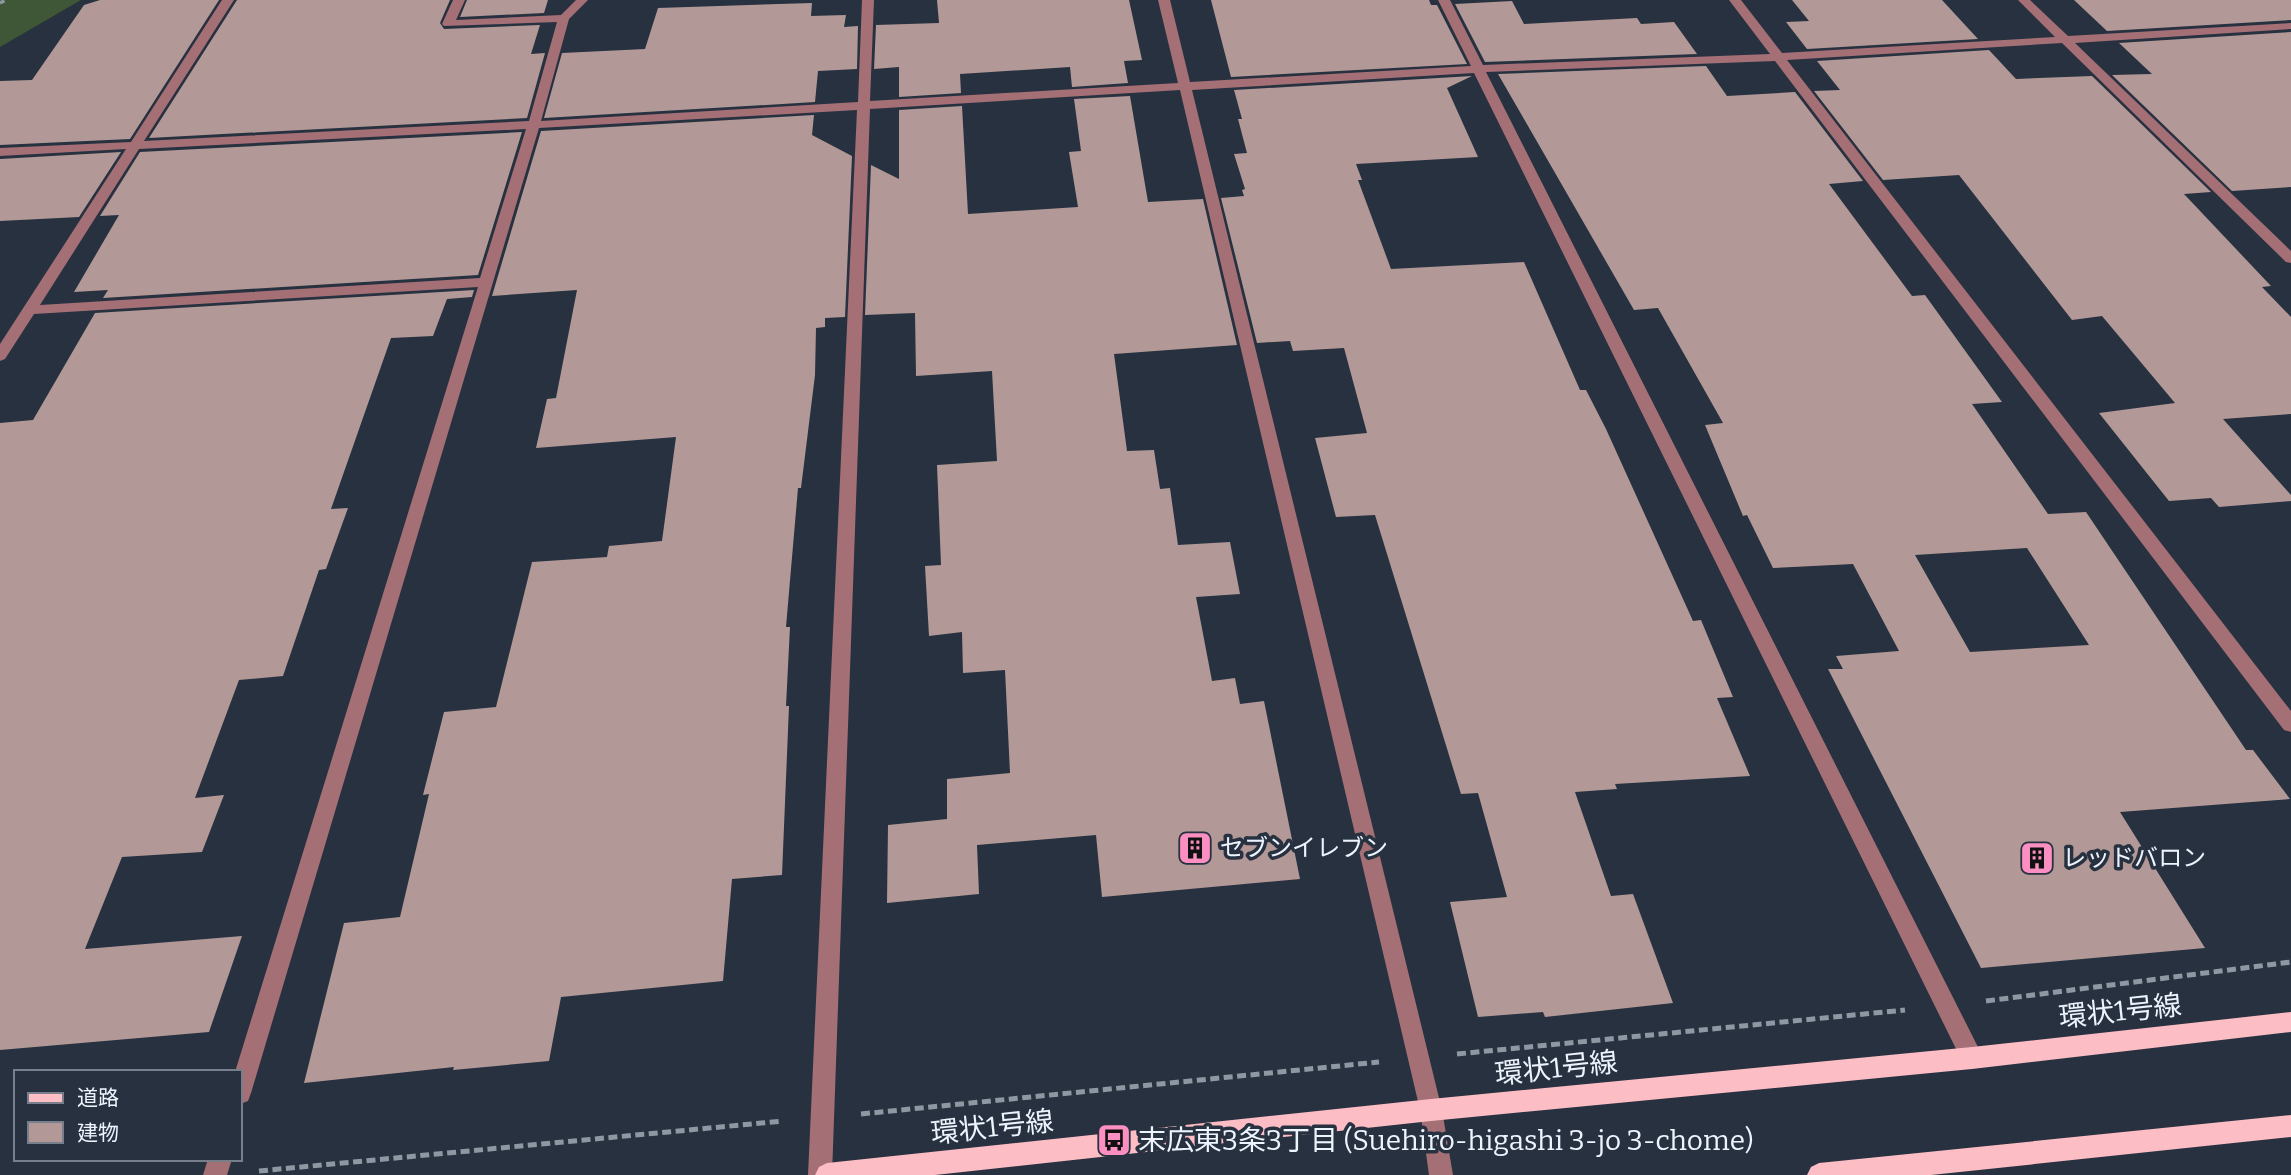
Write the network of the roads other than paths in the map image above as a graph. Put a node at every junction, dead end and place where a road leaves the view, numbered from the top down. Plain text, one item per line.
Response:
1 (228, 0) edge
2 (459, 0) edge
3 (582, 0) edge
4 (868, 0) edge
5 (1164, 0) edge
6 (1444, 0) edge
7 (1735, 0) edge
8 (2024, 0) edge
9 (564, 18) junction
10 (2291, 26) edge
11 (2067, 40) junction
12 (1779, 57) junction
13 (1478, 69) junction
14 (1185, 88) junction
15 (865, 106) junction
16 (534, 125) junction
17 (135, 144) junction
18 (0, 152) edge
19 (2291, 259) edge
20 (485, 282) junction
21 (29, 310) junction
22 (0, 356) edge
23 (2291, 725) edge
24 (2291, 1022) edge
25 (1972, 1058) junction
26 (242, 1086) edge
27 (1431, 1110) junction
28 (2291, 1126) edge
29 (1986, 1167) edge
30 (820, 1175) edge
31 (827, 1175) edge
32 (1441, 1175) edge
33 (1819, 1175) edge

1 - 17 street
2 - 9 street
3 - 9 street
4 - 15 street
5 - 14 street
6 - 13 street
7 - 12 street
8 - 11 street
9 - 16 street
10 - 11 street
11 - 12 street
11 - 19 street
12 - 13 street
12 - 23 street
13 - 14 street
13 - 25 street
14 - 15 street
14 - 27 street
15 - 16 street
15 - 30 street
16 - 17 street
16 - 20 street
17 - 18 street
17 - 21 street
20 - 21 street
20 - 26 street
21 - 22 street
24 - 25 main road, 環状1号線
25 - 27 main road, 環状1号線
27 - 31 main road, 環状1号線
27 - 32 street
28 - 29 main road
29 - 33 main road

